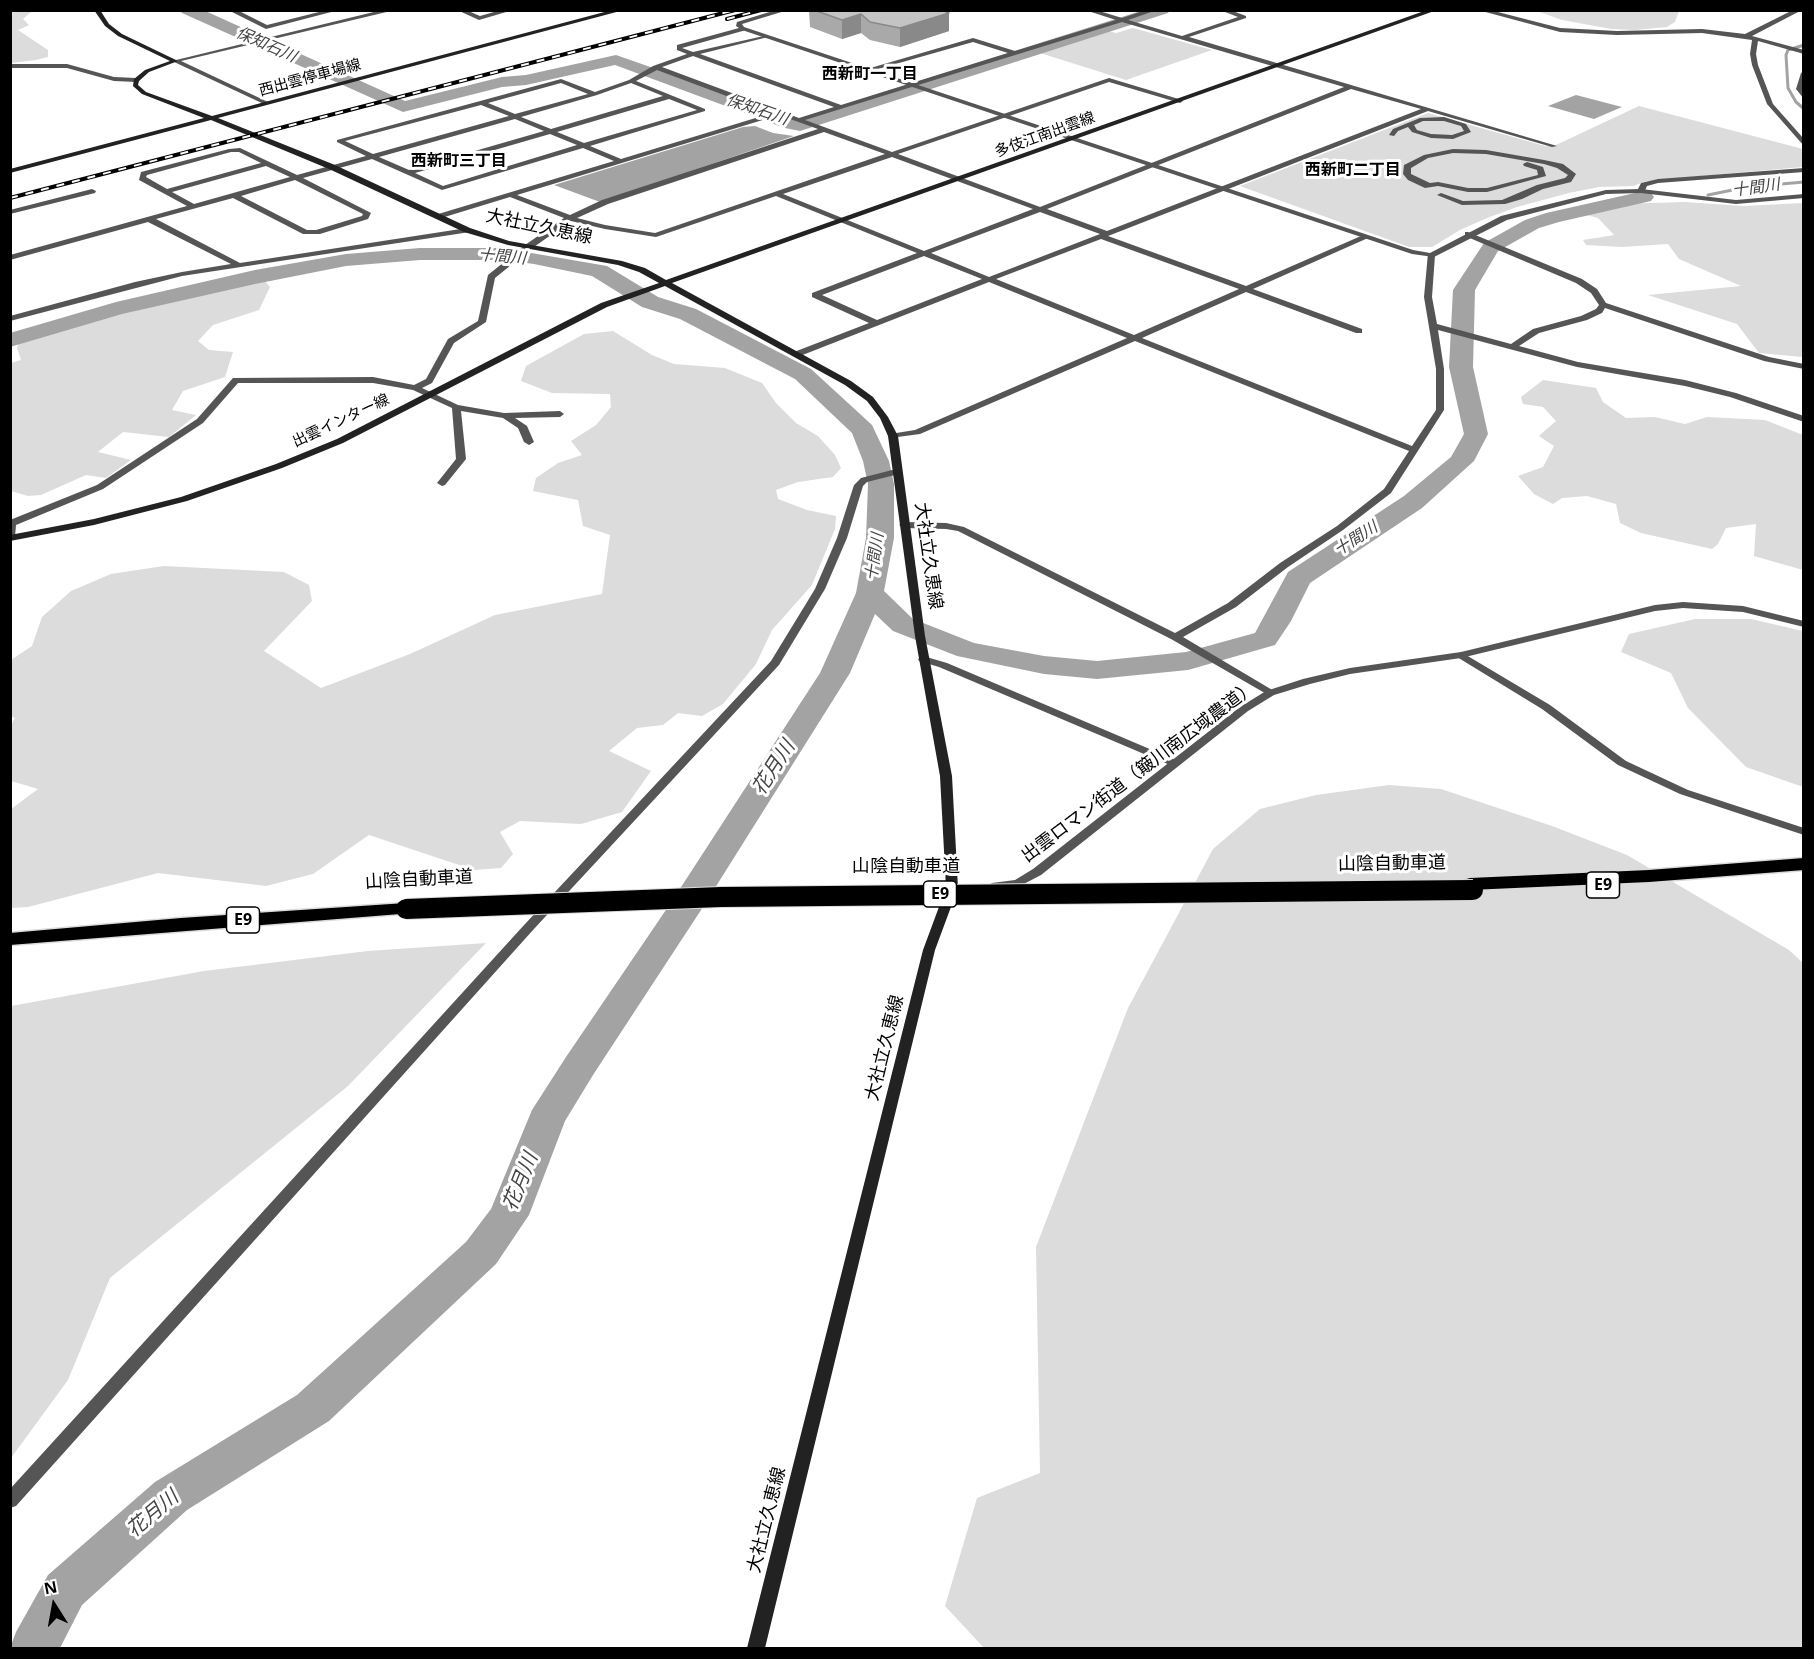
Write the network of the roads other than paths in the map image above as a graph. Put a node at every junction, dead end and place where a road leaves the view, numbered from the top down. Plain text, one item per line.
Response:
1 (97, 10) edge
2 (231, 10) edge
3 (289, 10) edge
4 (336, 10) edge
5 (392, 10) edge
6 (460, 10) edge
7 (510, 10) edge
8 (785, 10) edge
9 (1088, 10) edge
10 (1154, 10) edge
11 (1223, 10) edge
12 (1434, 10) edge
13 (1481, 10) edge
14 (1799, 10) edge
15 (618, 11) edge
16 (307, 17) junction
17 (1123, 21) junction
18 (326, 27) junction
19 (744, 28) junction
20 (766, 36) junction
21 (1746, 36) junction
22 (713, 37) junction
23 (1181, 38) junction
24 (1755, 39) junction
25 (733, 44) junction
26 (1803, 52) edge
27 (1015, 53) junction
28 (693, 54) junction
29 (175, 61) junction
30 (10, 66) edge
31 (1277, 66) junction
32 (655, 67) junction
33 (869, 70) junction
34 (1803, 73) edge
35 (136, 80) junction
36 (631, 81) junction
37 (911, 85) junction
38 (1350, 87) junction
39 (596, 94) junction
40 (668, 97) junction
41 (1803, 97) edge
42 (1180, 101) junction
43 (481, 102) junction
44 (266, 103) junction
45 (840, 107) junction
46 (1428, 109) junction
47 (778, 113) junction
48 (1005, 115) junction
49 (210, 117) junction
50 (516, 117) junction
51 (798, 120) junction
52 (1439, 129) dead end
53 (823, 130) junction
54 (549, 131) junction
55 (1392, 135) dead end
56 (1074, 139) junction
57 (1803, 144) edge
58 (585, 146) junction
59 (1554, 146) dead end
60 (891, 154) junction
61 (372, 157) junction
62 (620, 161) junction
63 (1414, 163) dead end
64 (265, 164) junction
65 (1153, 166) junction
66 (332, 167) junction
67 (1803, 170) edge
68 (10, 171) edge
69 (407, 173) junction
70 (295, 177) junction
71 (960, 180) junction
72 (1221, 189) junction
73 (92, 191) dead end
74 (167, 191) junction
75 (1641, 191) junction
76 (776, 194) junction
77 (234, 195) junction
78 (1441, 195) dead end
79 (513, 196) junction
80 (1803, 196) edge
81 (192, 206) junction
82 (1040, 209) junction
83 (10, 212) edge
84 (438, 217) junction
85 (570, 218) junction
86 (149, 219) junction
87 (844, 222) junction
88 (467, 230) junction
89 (1103, 234) junction
90 (1468, 234) junction
91 (1364, 238) junction
92 (528, 247) junction
93 (924, 253) junction
94 (1431, 255) junction
95 (10, 258) edge
96 (239, 265) junction
97 (990, 279) junction
98 (665, 283) junction
99 (1246, 290) junction
100 (1603, 305) junction
101 (10, 319) edge
102 (876, 323) junction
103 (1433, 326) junction
104 (1359, 331) dead end
105 (1133, 338) junction
106 (1511, 348) junction
107 (797, 354) junction
108 (1803, 367) edge
109 (415, 388) junction
110 (430, 394) junction
111 (456, 407) junction
112 (561, 414) dead end
113 (504, 416) junction
114 (1803, 418) edge
115 (893, 436) junction
116 (529, 442) dead end
117 (1415, 450) junction
118 (896, 472) junction
119 (442, 483) dead end
120 (904, 525) junction
121 (10, 537) edge
122 (1803, 624) edge
123 (1175, 637) junction
124 (1461, 655) junction
125 (923, 659) junction
126 (1270, 693) junction
127 (1174, 763) junction
128 (1803, 832) edge
129 (1803, 864) edge
130 (1803, 871) edge
131 (1729, 874) junction
132 (952, 888) junction
133 (80, 929) junction
134 (10, 931) edge
135 (10, 938) edge
136 (10, 947) edge
137 (10, 1501) edge
138 (756, 1648) edge

1 - 29 main road
2 - 16 street
3 - 16 street
4 - 16 street
5 - 18 street
6 - 7 street
8 - 19 street
9 - 17 street
10 - 17 street
11 - 23 street
12 - 31 main road, 多伎江南出雲線
13 - 21 street
14 - 21 street
15 - 44 main road, 西出雲停車場線
16 - 18 street
17 - 23 street
17 - 27 street
18 - 29 street
19 - 20 street
19 - 22 street
20 - 25 street
20 - 33 street
21 - 24 street
22 - 25 street
22 - 28 street
23 - 31 street
24 - 26 street
24 - 57 street
25 - 28 street
27 - 33 street
27 - 37 street
28 - 32 street
28 - 45 street
29 - 35 main road
29 - 44 street
30 - 35 street
31 - 38 street
31 - 42 main road, 多伎江南出雲線
32 - 36 street
32 - 47 street
33 - 37 street
34 - 41 street
35 - 49 main road, 大社立久恵線
36 - 39 street
36 - 40 street
37 - 45 street
37 - 48 street
38 - 46 street
38 - 65 street
39 - 43 street
39 - 50 street
40 - 54 street
40 - 58 street
42 - 48 street
42 - 56 main road, 多伎江南出雲線
43 - 50 street
43 - 61 street
44 - 49 main road, 西出雲停車場線
45 - 51 street
46 - 59 street
46 - 72 street
47 - 51 street
47 - 62 street
48 - 56 street
48 - 60 street
49 - 66 main road, 大社立久恵線
49 - 68 main road, 西出雲停車場線
50 - 54 street
50 - 61 street
51 - 53 street
52 - 55 street
53 - 60 street
53 - 85 street
54 - 58 street
54 - 69 street
56 - 65 street
56 - 71 main road, 多伎江南出雲線
58 - 62 street
58 - 69 street
60 - 71 street
60 - 76 street
61 - 66 street
61 - 69 street
62 - 79 street
63 - 78 street
64 - 70 street
64 - 74 street
64 - 74 street
65 - 72 street
65 - 82 street
66 - 70 street
66 - 84 main road, 大社立久恵線
67 - 75 street
70 - 77 street
70 - 77 street
71 - 82 street
71 - 87 main road, 多伎江南出雲線
72 - 89 street
72 - 91 street
73 - 83 street
74 - 81 street
75 - 80 street
75 - 90 street
76 - 85 street
76 - 87 street
77 - 81 street
79 - 84 street
79 - 85 street
81 - 86 street
82 - 89 street
82 - 93 street
84 - 88 main road, 大社立久恵線
85 - 92 street
86 - 95 street
86 - 96 street
87 - 93 street
87 - 98 main road, 多伎江南出雲線
88 - 92 main road, 大社立久恵線
88 - 96 street
89 - 97 street
89 - 99 street
90 - 94 street
90 - 100 street
91 - 94 street
91 - 99 street
92 - 98 main road, 大社立久恵線
92 - 109 street
93 - 97 street
93 - 102 street
94 - 103 street
96 - 101 street
97 - 102 street
97 - 105 street
98 - 107 main road, 大社立久恵線
98 - 110 main road, 出雲インター線
99 - 104 street
99 - 105 street
100 - 106 street
100 - 108 street
102 - 107 street
103 - 106 street
103 - 117 street
105 - 115 street
105 - 117 street
106 - 114 street
107 - 115 main road, 大社立久恵線
109 - 110 street
109 - 121 street
110 - 111 street
110 - 121 main road, 出雲インター線
111 - 113 street
111 - 119 street
112 - 113 street
113 - 116 street
115 - 118 main road, 大社立久恵線
117 - 123 street
118 - 120 main road, 大社立久恵線
118 - 137 street
120 - 123 street
120 - 125 main road, 大社立久恵線
122 - 124 street, 出雲ロマン街道（簸川南広域農道）
123 - 126 street
124 - 126 street, 出雲ロマン街道（簸川南広域農道）
124 - 128 street
125 - 127 street
125 - 132 main road, 大社立久恵線
126 - 127 street, 出雲ロマン街道（簸川南広域農道）
127 - 132 street, 出雲ロマン街道（簸川南広域農道）
129 - 131 highway, 山陰自動車道 / E9
130 - 131 highway, 山陰自動車道 / E9
131 - 133 highway, 山陰自動車道 / E9, bridge
132 - 138 main road, 大社立久恵線
133 - 134 highway
133 - 135 highway, 山陰自動車道 / E9
133 - 136 highway

